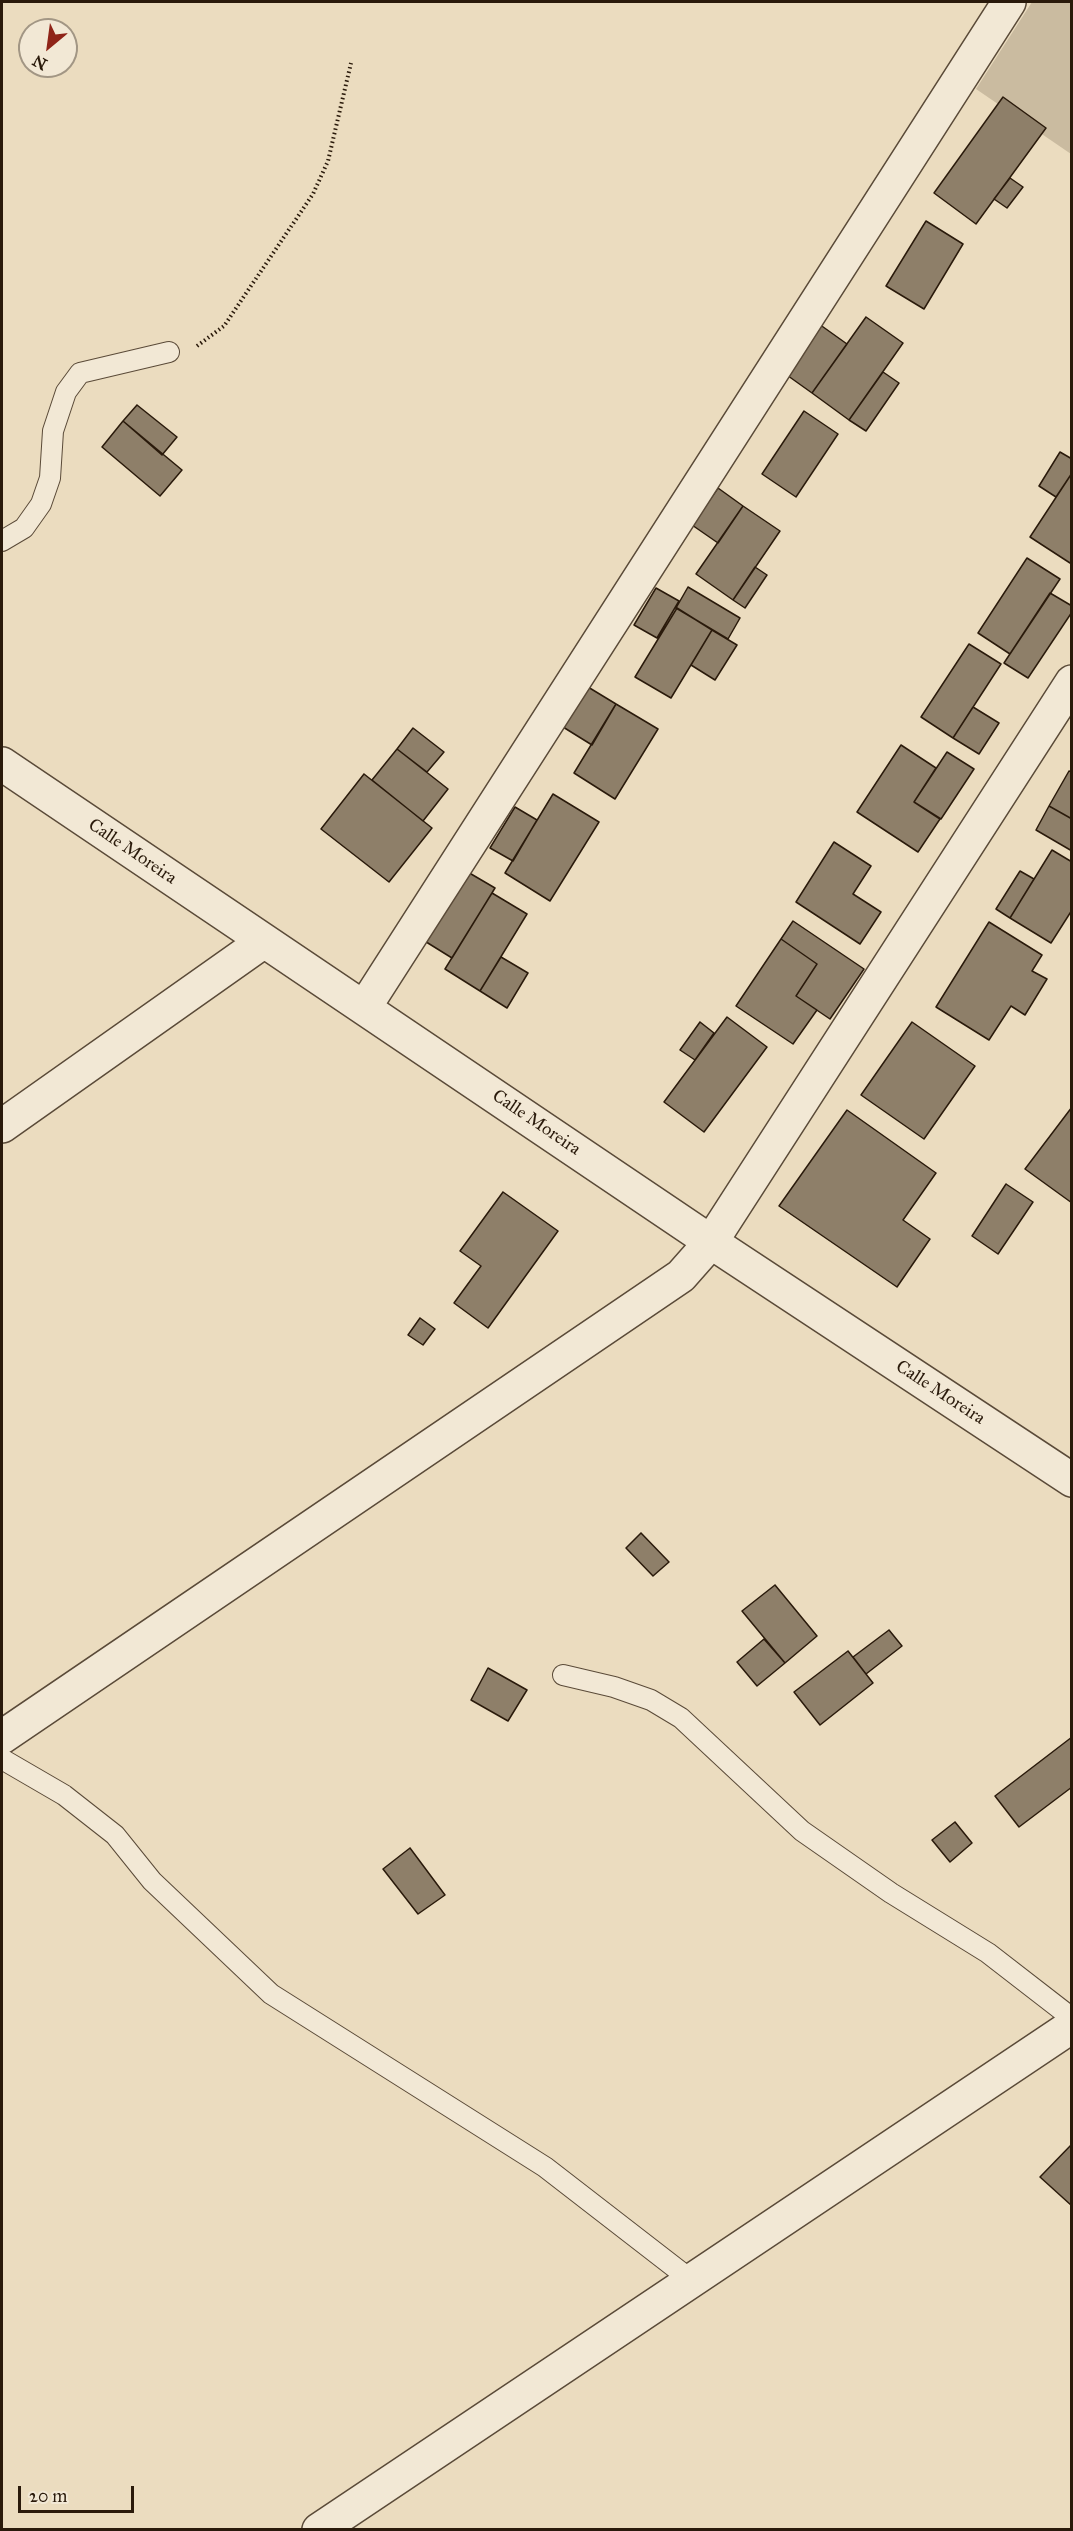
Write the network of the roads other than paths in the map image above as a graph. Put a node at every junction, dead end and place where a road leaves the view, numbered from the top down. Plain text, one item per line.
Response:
1 (1009, 2) edge
2 (169, 352) road end
3 (2, 541) edge
4 (1071, 682) edge
5 (2, 764) edge
6 (264, 940) junction
7 (364, 1008) junction
8 (2, 1126) edge
9 (711, 1242) junction
10 (1071, 1480) edge
11 (562, 1675) dead end
12 (2, 1737) edge
13 (2, 1759) edge
14 (1071, 2018) edge
15 (1071, 2026) edge
16 (691, 2280) junction
17 (319, 2529) edge

1 - 7 street
2 - 3 lane
4 - 9 street
5 - 6 street, Calle Moreira
6 - 7 street, Calle Moreira
6 - 8 street
7 - 9 street, Calle Moreira
9 - 10 street, Calle Moreira
9 - 12 street
11 - 14 lane
13 - 16 lane
15 - 16 street
16 - 17 street

